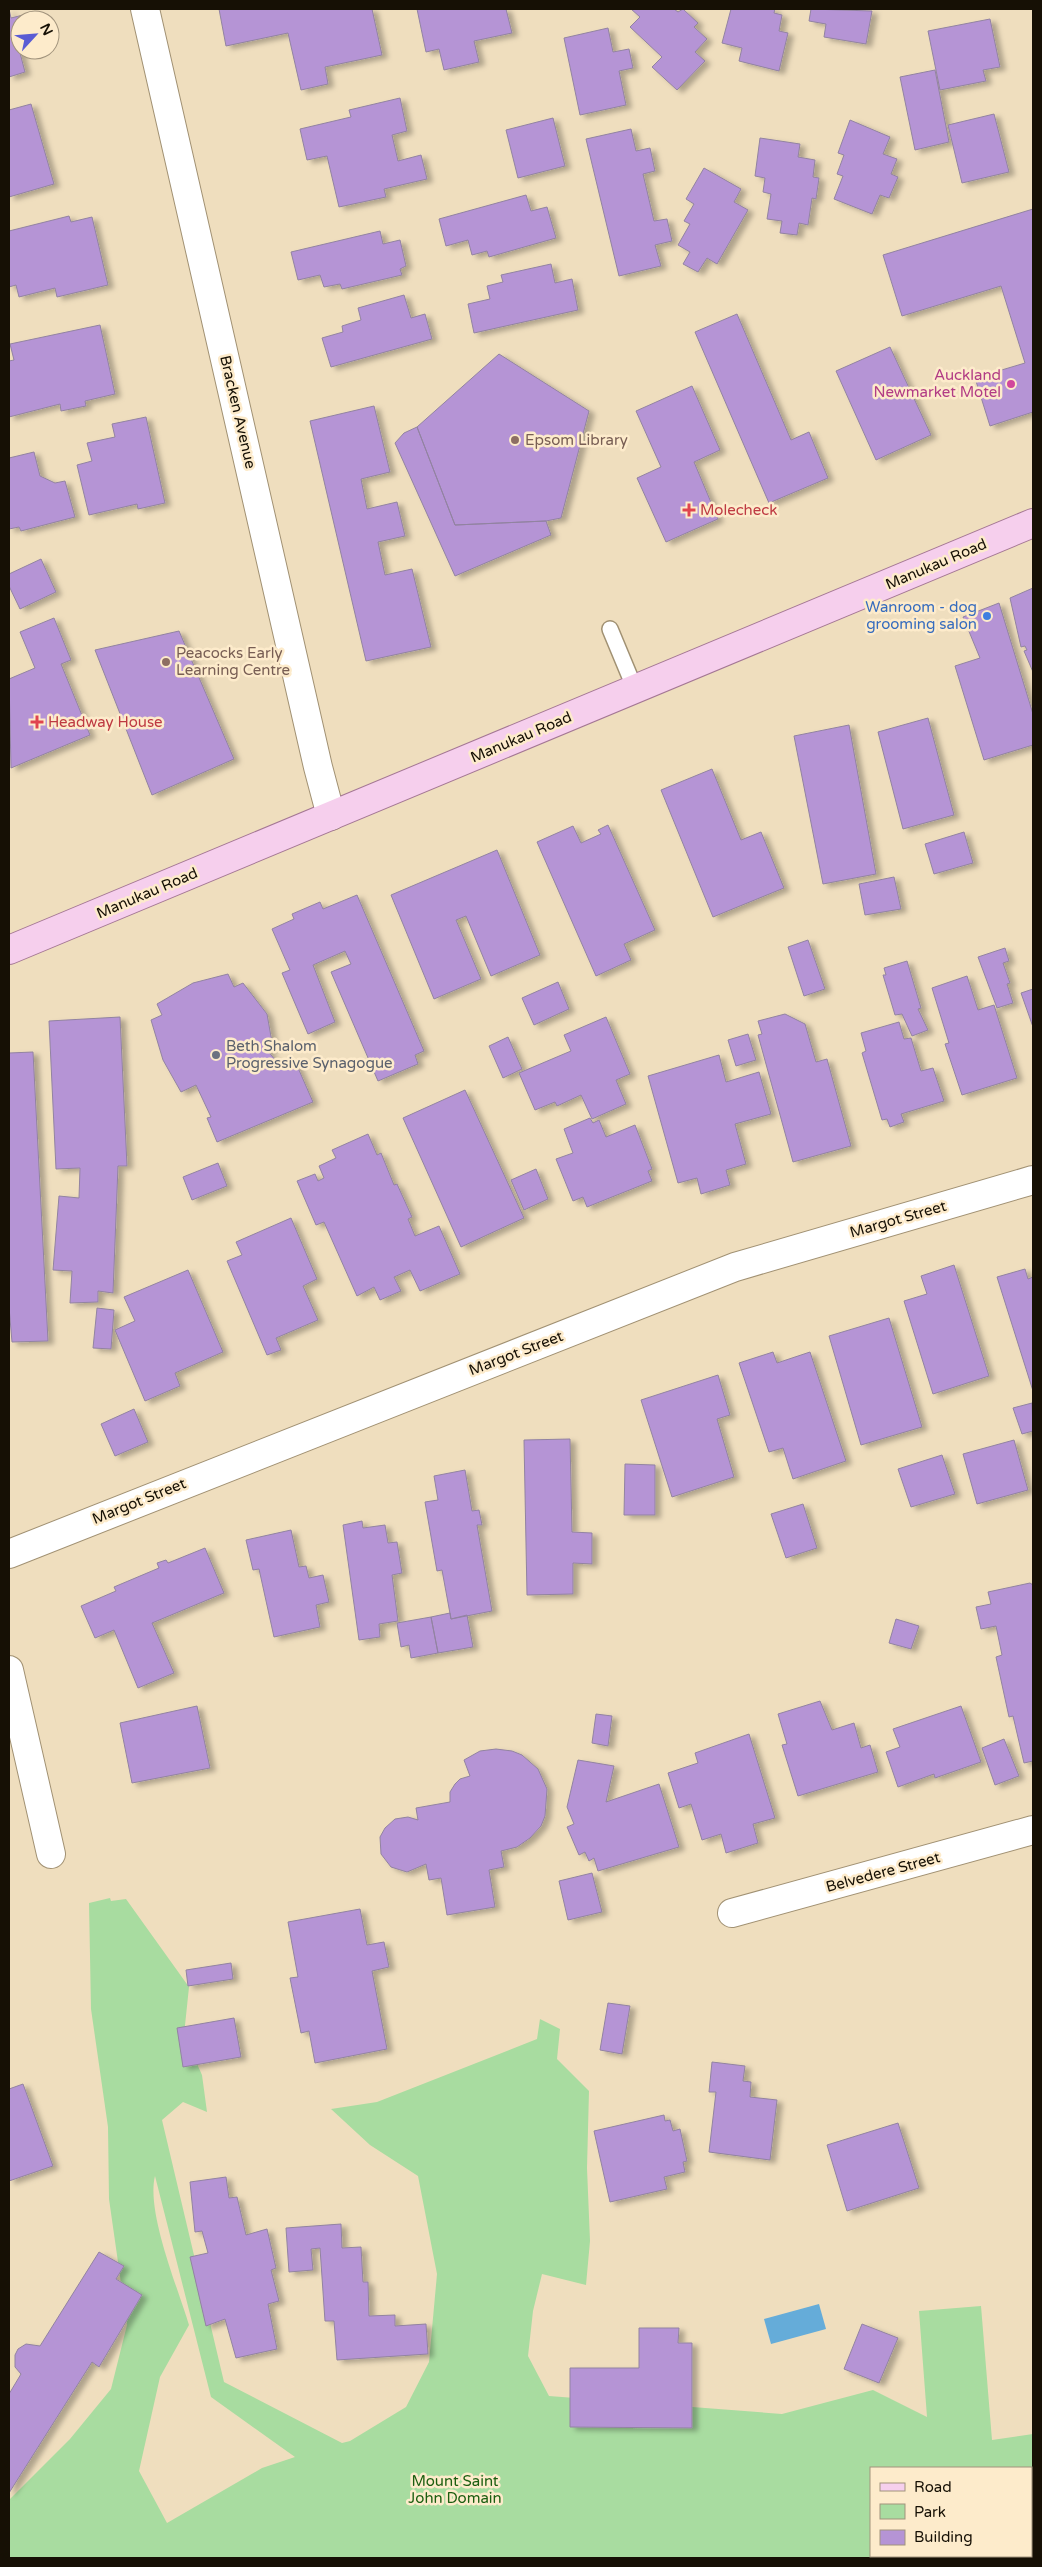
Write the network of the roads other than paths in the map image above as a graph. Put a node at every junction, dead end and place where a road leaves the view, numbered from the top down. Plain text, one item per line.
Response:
1 (145, 9) edge
2 (1033, 523) edge
3 (610, 629) dead end
4 (635, 689) junction
5 (332, 816) junction
6 (9, 950) edge
7 (1033, 1180) edge
8 (9, 1554) edge
9 (9, 1670) edge
10 (1033, 1830) edge
11 (51, 1854) dead end
12 (732, 1913) dead end

1 - 5 street, Bracken Avenue
2 - 4 main road, Manukau Road
3 - 4 lane
4 - 5 main road, Manukau Road
5 - 6 main road, Manukau Road
7 - 8 street, Margot Street
9 - 11 street
10 - 12 street, Belvedere Street

